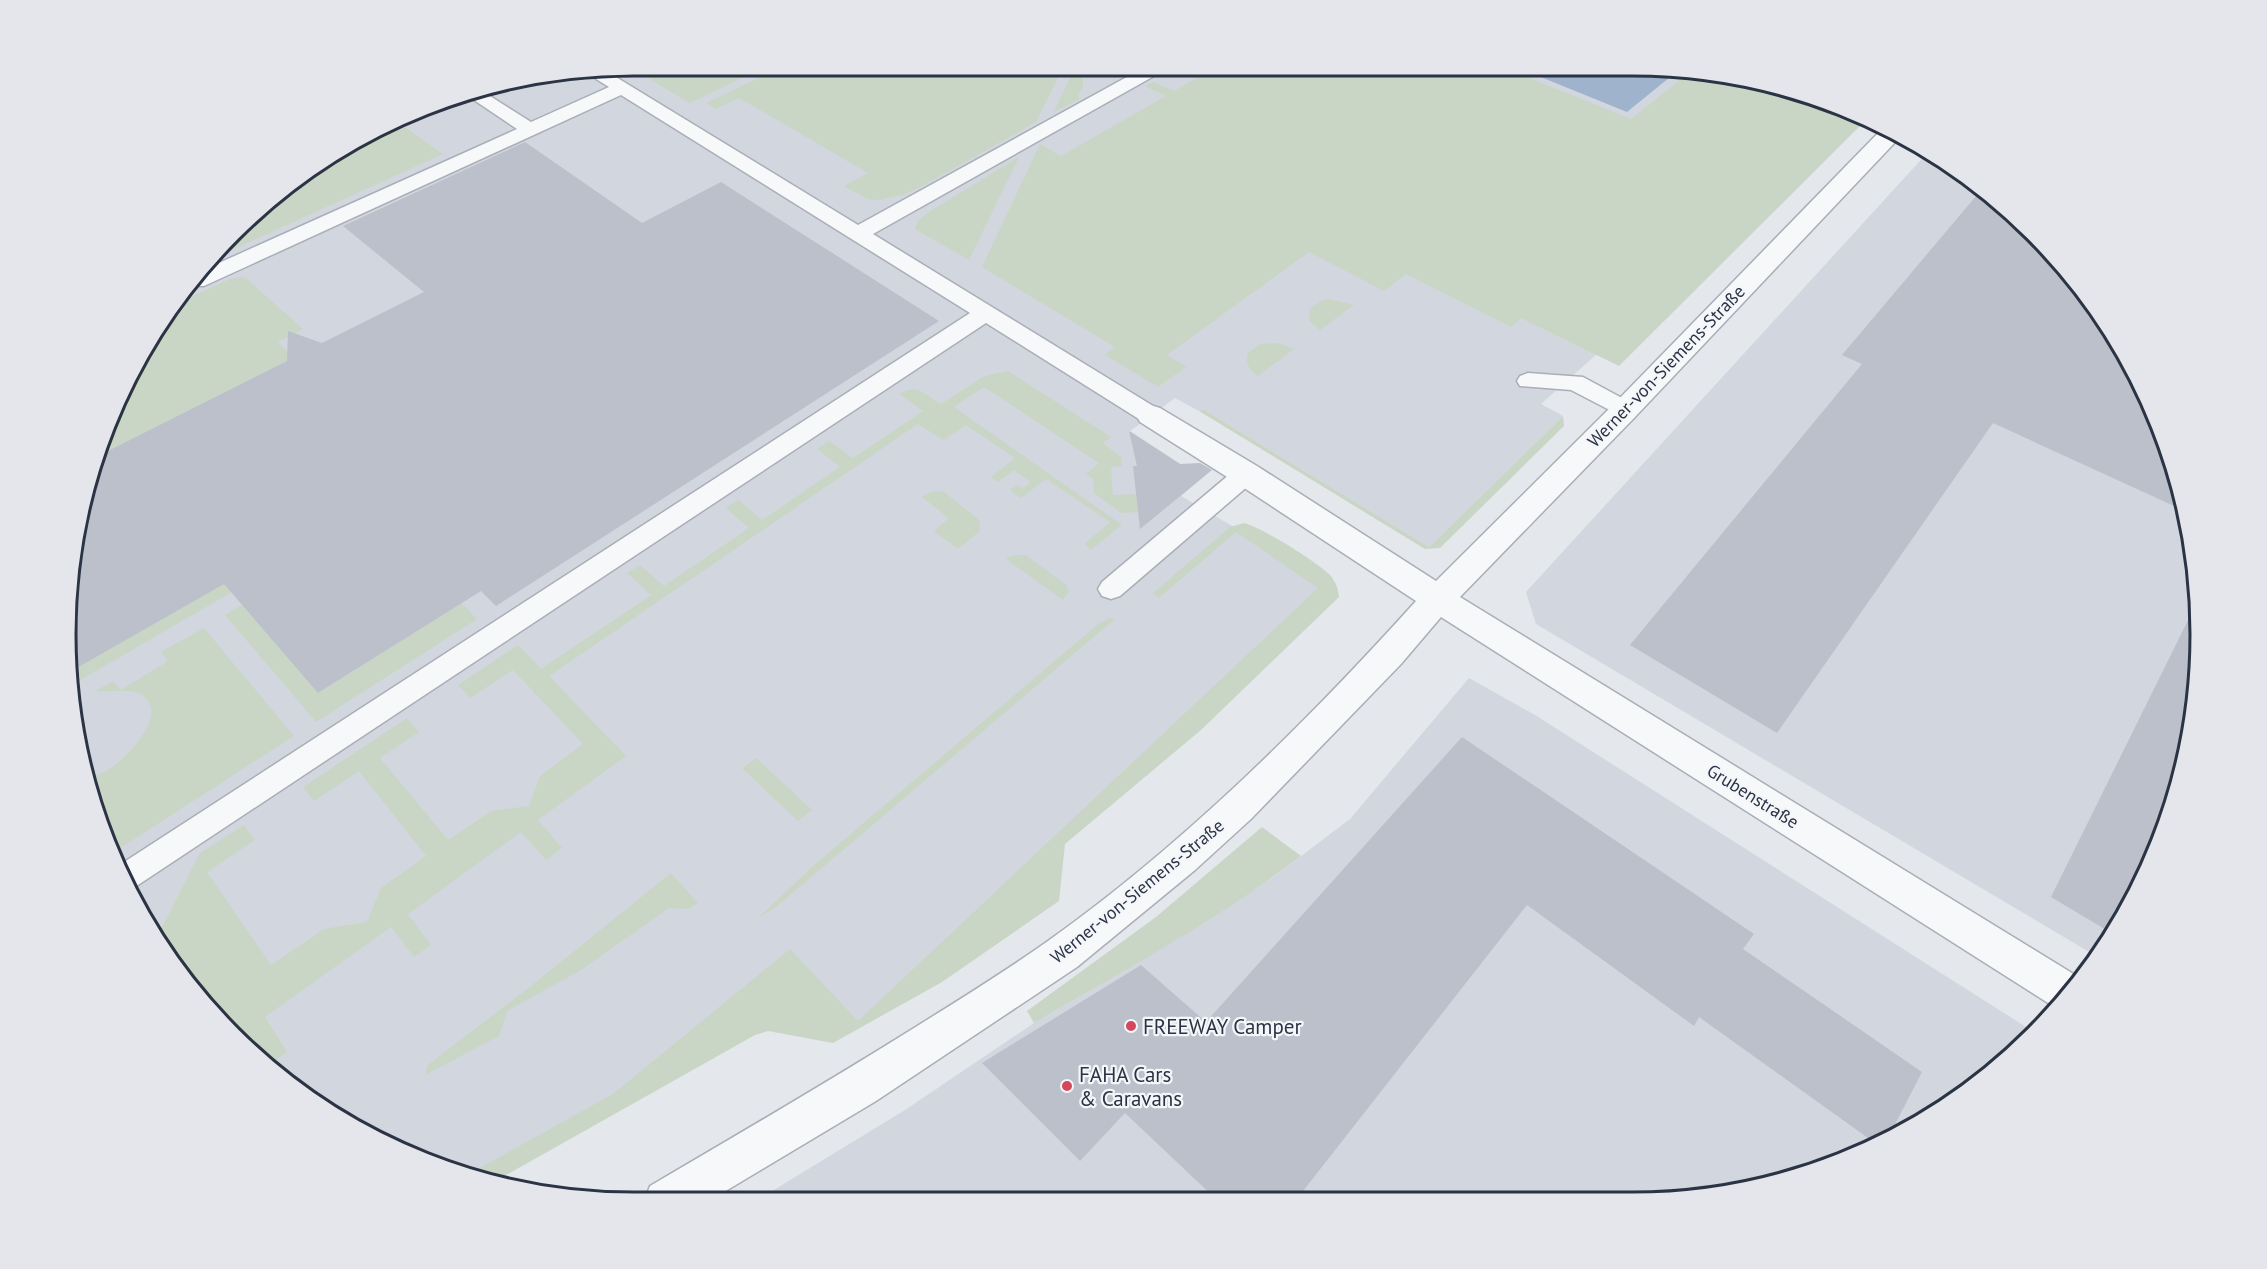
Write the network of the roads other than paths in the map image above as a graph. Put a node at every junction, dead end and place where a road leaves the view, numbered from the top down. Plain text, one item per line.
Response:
1 (1141, 76) edge
2 (605, 78) edge
3 (622, 88) junction
4 (482, 98) edge
5 (531, 130) junction
6 (1886, 138) edge
7 (858, 234) junction
8 (207, 276) edge
9 (986, 313) junction
10 (1528, 381) dead end
11 (1625, 410) junction
12 (1150, 415) joint
13 (1246, 474) junction
14 (1111, 589) dead end
15 (1438, 599) junction
16 (131, 874) edge
17 (2062, 989) edge
18 (683, 1192) edge

1 - 7 lane
2 - 3 lane
3 - 5 lane
3 - 7 lane
4 - 5 lane
5 - 8 lane
6 - 11 street, Werner-von-Siemens-Straße
7 - 9 lane
9 - 12 lane
9 - 16 lane
10 - 11 lane
11 - 15 street, Werner-von-Siemens-Straße
12 - 13 street
13 - 14 lane
13 - 15 street
15 - 17 street, Grubenstraße
15 - 18 street, Werner-von-Siemens-Straße

